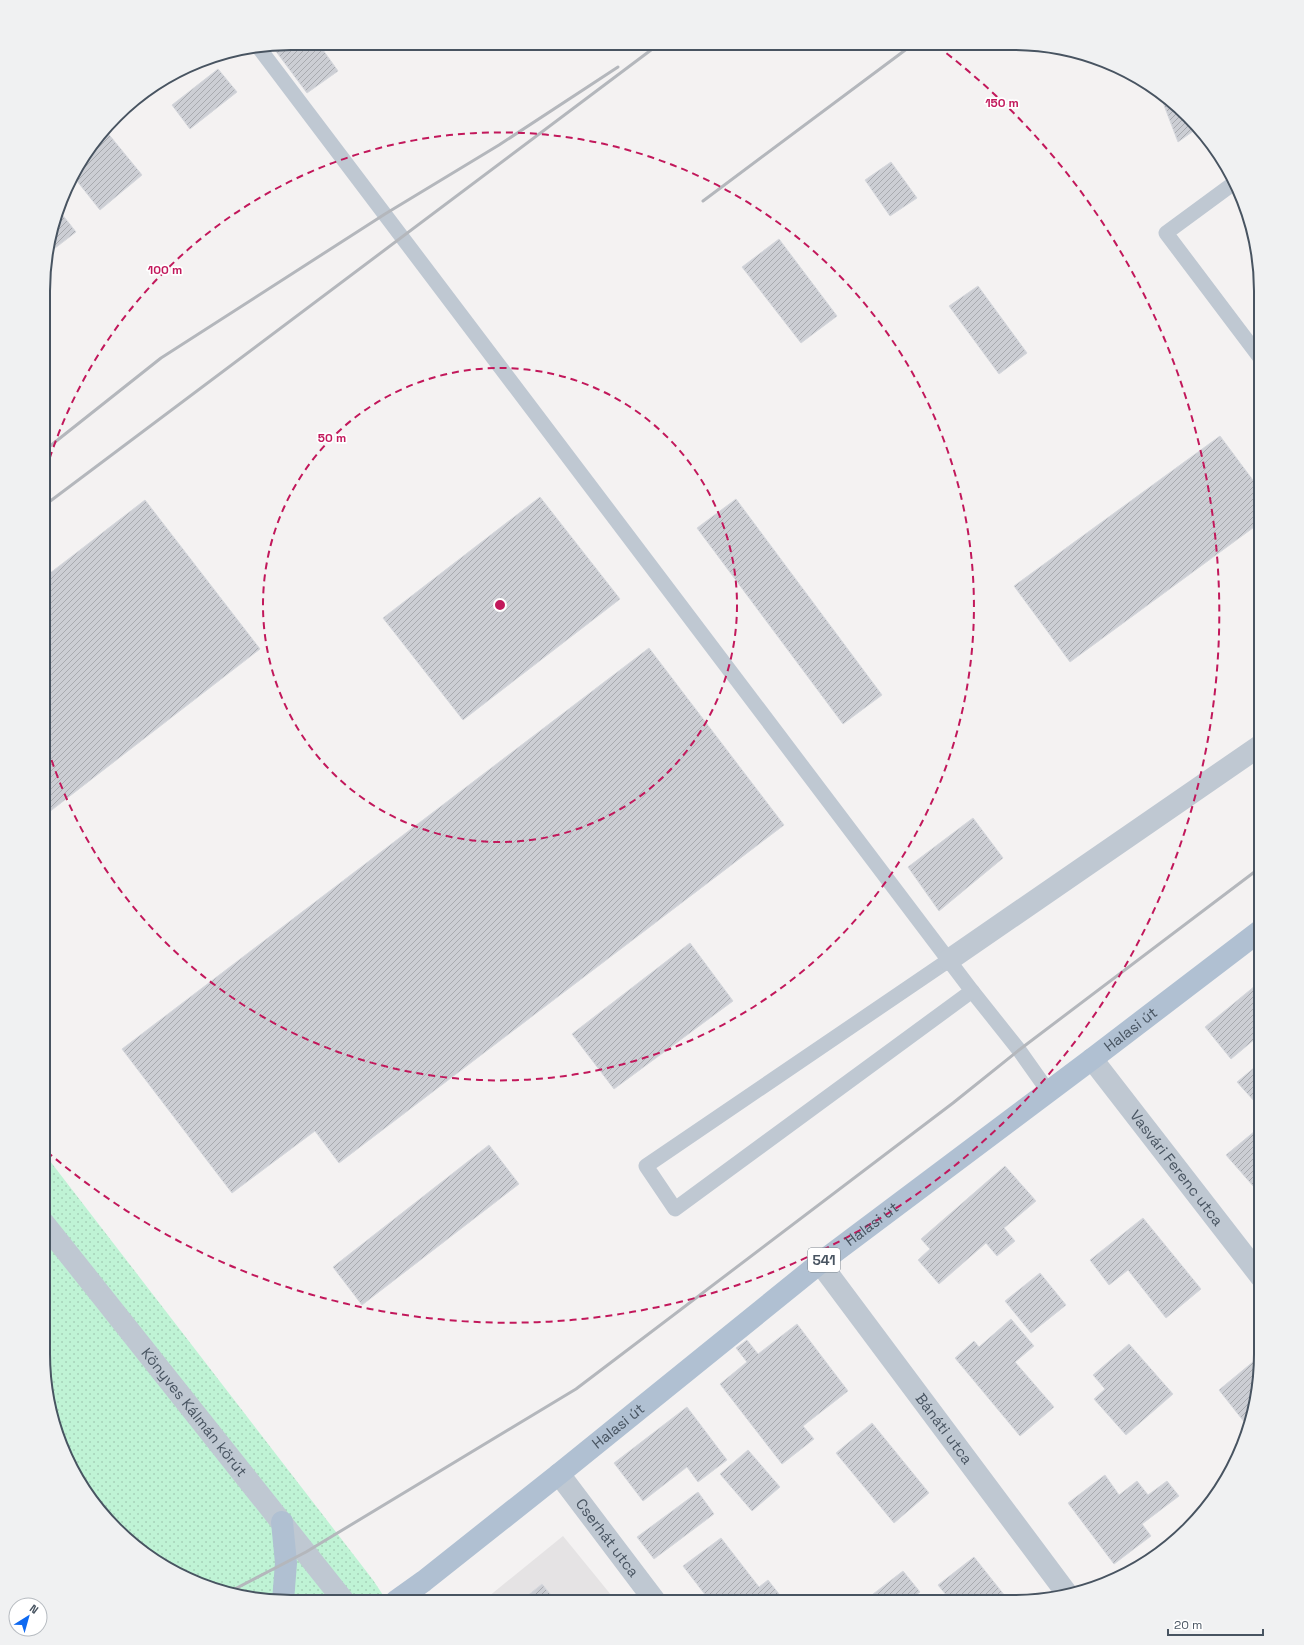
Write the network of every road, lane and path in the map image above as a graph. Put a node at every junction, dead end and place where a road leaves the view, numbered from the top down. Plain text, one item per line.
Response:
1 (262, 52) edge
2 (1230, 186) edge
3 (1254, 350) edge
4 (1254, 750) edge
5 (1254, 935) edge
6 (949, 960) junction
7 (972, 991) junction
8 (1092, 1059) junction
9 (1048, 1091) junction
10 (50, 1231) edge
11 (820, 1263) junction
12 (1254, 1269) edge
13 (559, 1474) junction
14 (282, 1522) junction
15 (1064, 1589) edge
16 (284, 1595) edge
17 (339, 1595) edge
18 (405, 1595) edge
19 (650, 1595) edge

1 - 6 lane
2 - 3 lane
4 - 6 street
5 - 8 main road, Halasi út / 541
6 - 7 lane
6 - 7 lane
7 - 9 lane
8 - 9 main road, Halasi út / 541
8 - 12 street, Vasvári Ferenc utca
9 - 11 main road, Halasi út / 541
10 - 14 street, Könyves Kálmán körút
11 - 13 main road, Halasi út / 541
11 - 15 street, Bánáti utca
13 - 18 main road, Halasi út / 541
13 - 19 street, Cserhát utca
14 - 16 main road
14 - 17 street, Könyves Kálmán körút

